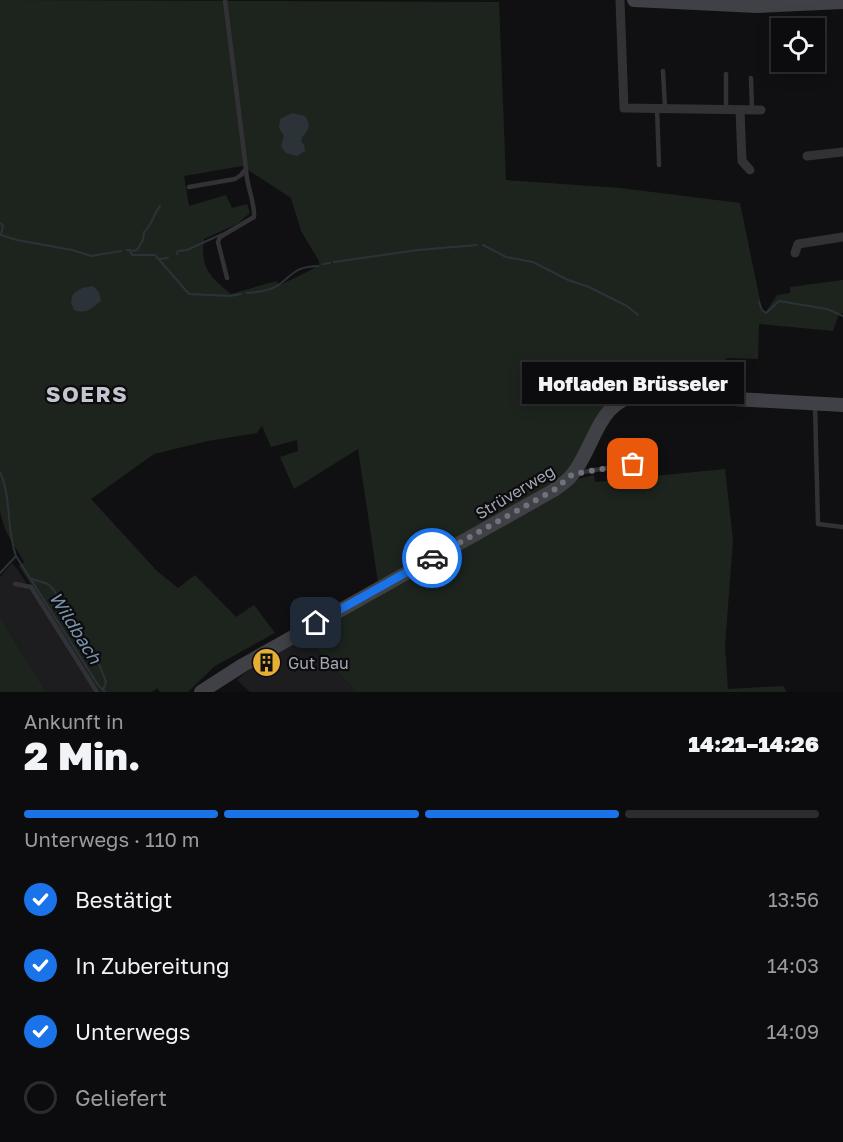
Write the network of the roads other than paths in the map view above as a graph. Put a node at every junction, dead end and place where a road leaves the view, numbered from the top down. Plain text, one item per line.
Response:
1 (225, 0) edge
2 (620, 0) edge
3 (634, 0) edge
4 (843, 2) edge
5 (757, 3) edge
6 (663, 71) dead end
7 (726, 74) dead end
8 (751, 78) dead end
9 (661, 108) junction
10 (726, 108) junction
11 (740, 110) junction
12 (756, 110) joint
13 (843, 152) edge
14 (807, 156) dead end
15 (659, 165) dead end
16 (246, 169) junction
17 (750, 170) dead end
18 (189, 187) dead end
19 (843, 237) edge
20 (795, 253) dead end
21 (227, 278) dead end
22 (815, 404) junction
23 (843, 405) edge
24 (633, 464) dead end
25 (573, 474) junction
26 (843, 527) edge
27 (15, 584) dead end
28 (97, 692) edge
29 (201, 692) edge

1 - 16 lane
2 - 9 street
3 - 5 street
4 - 5 street
6 - 9 lane
7 - 10 lane
8 - 12 lane
9 - 10 street
9 - 15 lane
10 - 11 street
11 - 12 street
11 - 17 street
13 - 14 street
16 - 18 lane
16 - 21 lane
19 - 20 street
22 - 23 street, Strüverweg
22 - 25 street, Strüverweg
22 - 26 lane
24 - 25 lane
25 - 29 street, Strüverweg
27 - 28 lane

